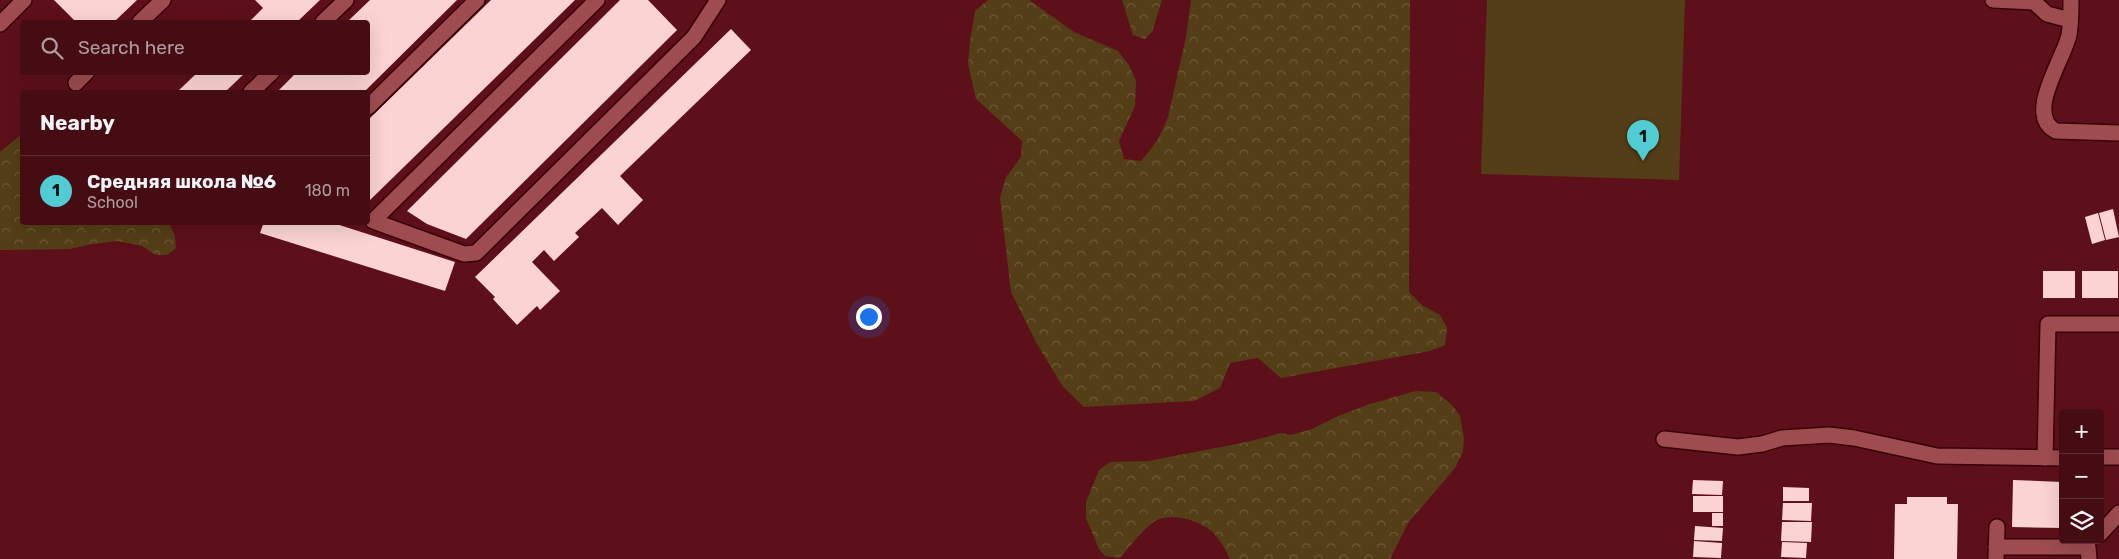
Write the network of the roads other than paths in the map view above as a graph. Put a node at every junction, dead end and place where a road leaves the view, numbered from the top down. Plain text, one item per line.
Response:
1 (24, 0) edge
2 (163, 0) edge
3 (346, 0) edge
4 (477, 0) edge
5 (597, 0) edge
6 (718, 0) edge
7 (1993, 0) edge
8 (2072, 0) edge
9 (2034, 1) edge
10 (142, 20) edge
11 (325, 20) edge
12 (2070, 20) junction
13 (0, 24) edge
14 (84, 75) edge
15 (269, 75) edge
16 (76, 84) dead end
17 (253, 90) edge
18 (370, 105) edge
19 (2119, 133) edge
20 (370, 220) edge
21 (2119, 324) edge
22 (1664, 439) dead end
23 (2104, 457) edge
24 (2119, 457) edge
25 (2045, 458) junction
26 (2059, 458) edge
27 (2119, 513) edge
28 (1997, 527) dead end
29 (2104, 530) edge
30 (2091, 549) edge
31 (1996, 553) edge
32 (2078, 559) edge

1 - 13 street
2 - 10 street
3 - 11 street
4 - 18 street
5 - 20 street
6 - 20 street
7 - 9 street
8 - 12 street
9 - 12 street
12 - 19 street
14 - 16 street
15 - 17 street
21 - 25 street
22 - 25 street
23 - 24 street
25 - 26 street
27 - 29 street
28 - 31 street
30 - 31 street
30 - 32 street

